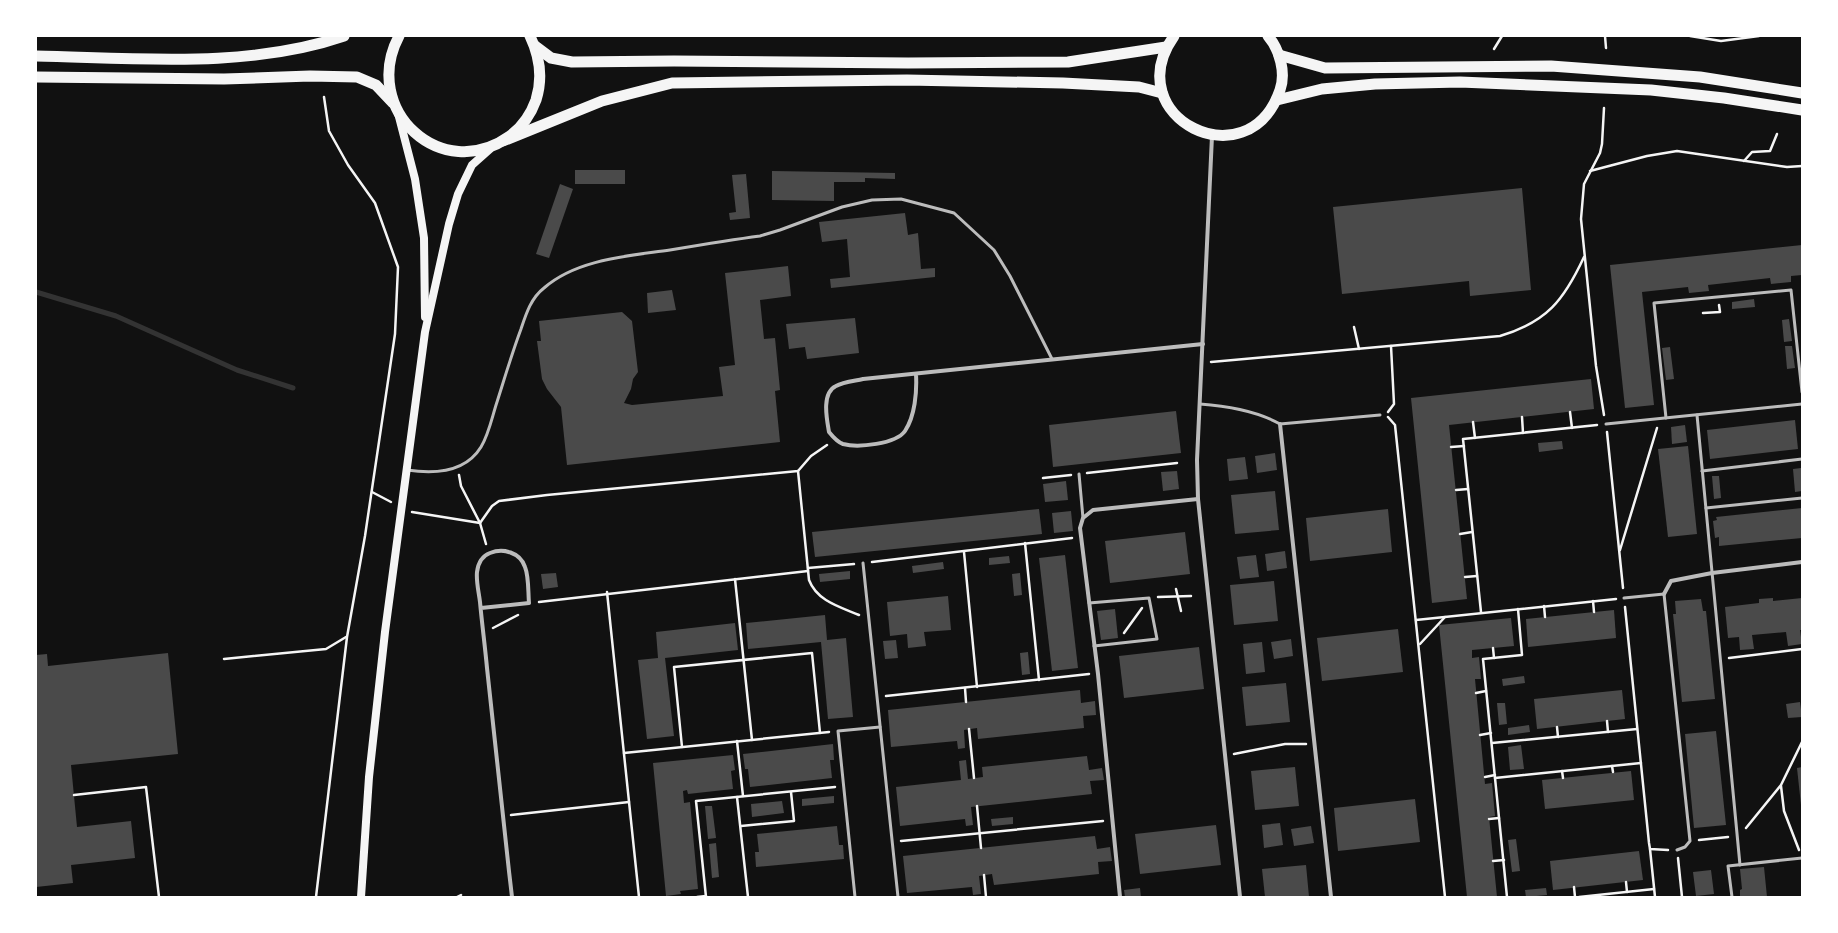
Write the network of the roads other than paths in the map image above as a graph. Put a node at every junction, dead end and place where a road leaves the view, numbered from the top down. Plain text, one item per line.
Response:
1 (344, 36) edge
2 (399, 36) edge
3 (1174, 36) edge
4 (1268, 36) edge
5 (532, 41) edge
6 (1166, 47) junction
7 (1279, 55) junction
8 (36, 56) edge
9 (36, 76) edge
10 (1162, 93) junction
11 (1802, 93) edge
12 (1277, 100) junction
13 (395, 107) junction
14 (1802, 110) edge
15 (1212, 136) junction
16 (500, 143) junction
17 (425, 332) junction
18 (1204, 344) junction
19 (1052, 359) junction
20 (916, 374) junction
21 (1802, 392) edge
22 (1200, 404) junction
23 (1802, 404) edge
24 (1380, 415) dead end
25 (1697, 415) junction
26 (1666, 418) junction
27 (1280, 424) junction
28 (1606, 424) road end
29 (1802, 459) edge
30 (406, 470) junction
31 (1702, 471) junction
32 (1079, 474) road end
33 (1802, 498) edge
34 (1198, 499) junction
35 (1706, 508) junction
36 (1083, 518) junction
37 (1802, 562) edge
38 (863, 563) road end
39 (1712, 573) junction
40 (1664, 594) junction
41 (1624, 598) road end
42 (1089, 604) junction
43 (480, 608) junction
44 (1094, 646) junction
45 (880, 726) junction
46 (1677, 850) road end
47 (1802, 857) edge
48 (1740, 865) junction
49 (361, 897) edge
50 (512, 897) edge
51 (855, 897) edge
52 (898, 897) edge
53 (1120, 897) edge
54 (1240, 897) edge
55 (1331, 897) edge
56 (1732, 897) edge

1 - 8 highway
2 - 13 highway
3 - 6 highway
4 - 7 highway
5 - 6 highway
5 - 16 highway
6 - 10 highway
7 - 11 highway
7 - 12 highway
9 - 13 highway
10 - 15 highway
10 - 16 highway
12 - 14 highway
12 - 15 highway
13 - 16 highway
13 - 17 main road
15 - 18 street
16 - 17 main road
17 - 30 main road
18 - 19 street
18 - 22 street
19 - 20 street
19 - 30 lane
20 - 20 street
21 - 26 lane
22 - 27 lane
22 - 34 street
23 - 25 lane
24 - 27 lane
25 - 26 lane
25 - 31 lane
26 - 28 lane
27 - 55 street
29 - 31 lane
30 - 49 main road
31 - 35 lane
32 - 36 lane
33 - 35 lane
34 - 36 street
34 - 54 street
35 - 39 lane
36 - 42 street
37 - 39 street
38 - 45 lane
39 - 40 street
39 - 48 lane
40 - 41 lane
40 - 46 lane
42 - 44 street
42 - 44 lane
43 - 43 street
43 - 50 street
44 - 53 street
45 - 51 lane
45 - 52 lane
47 - 48 lane
48 - 56 lane

